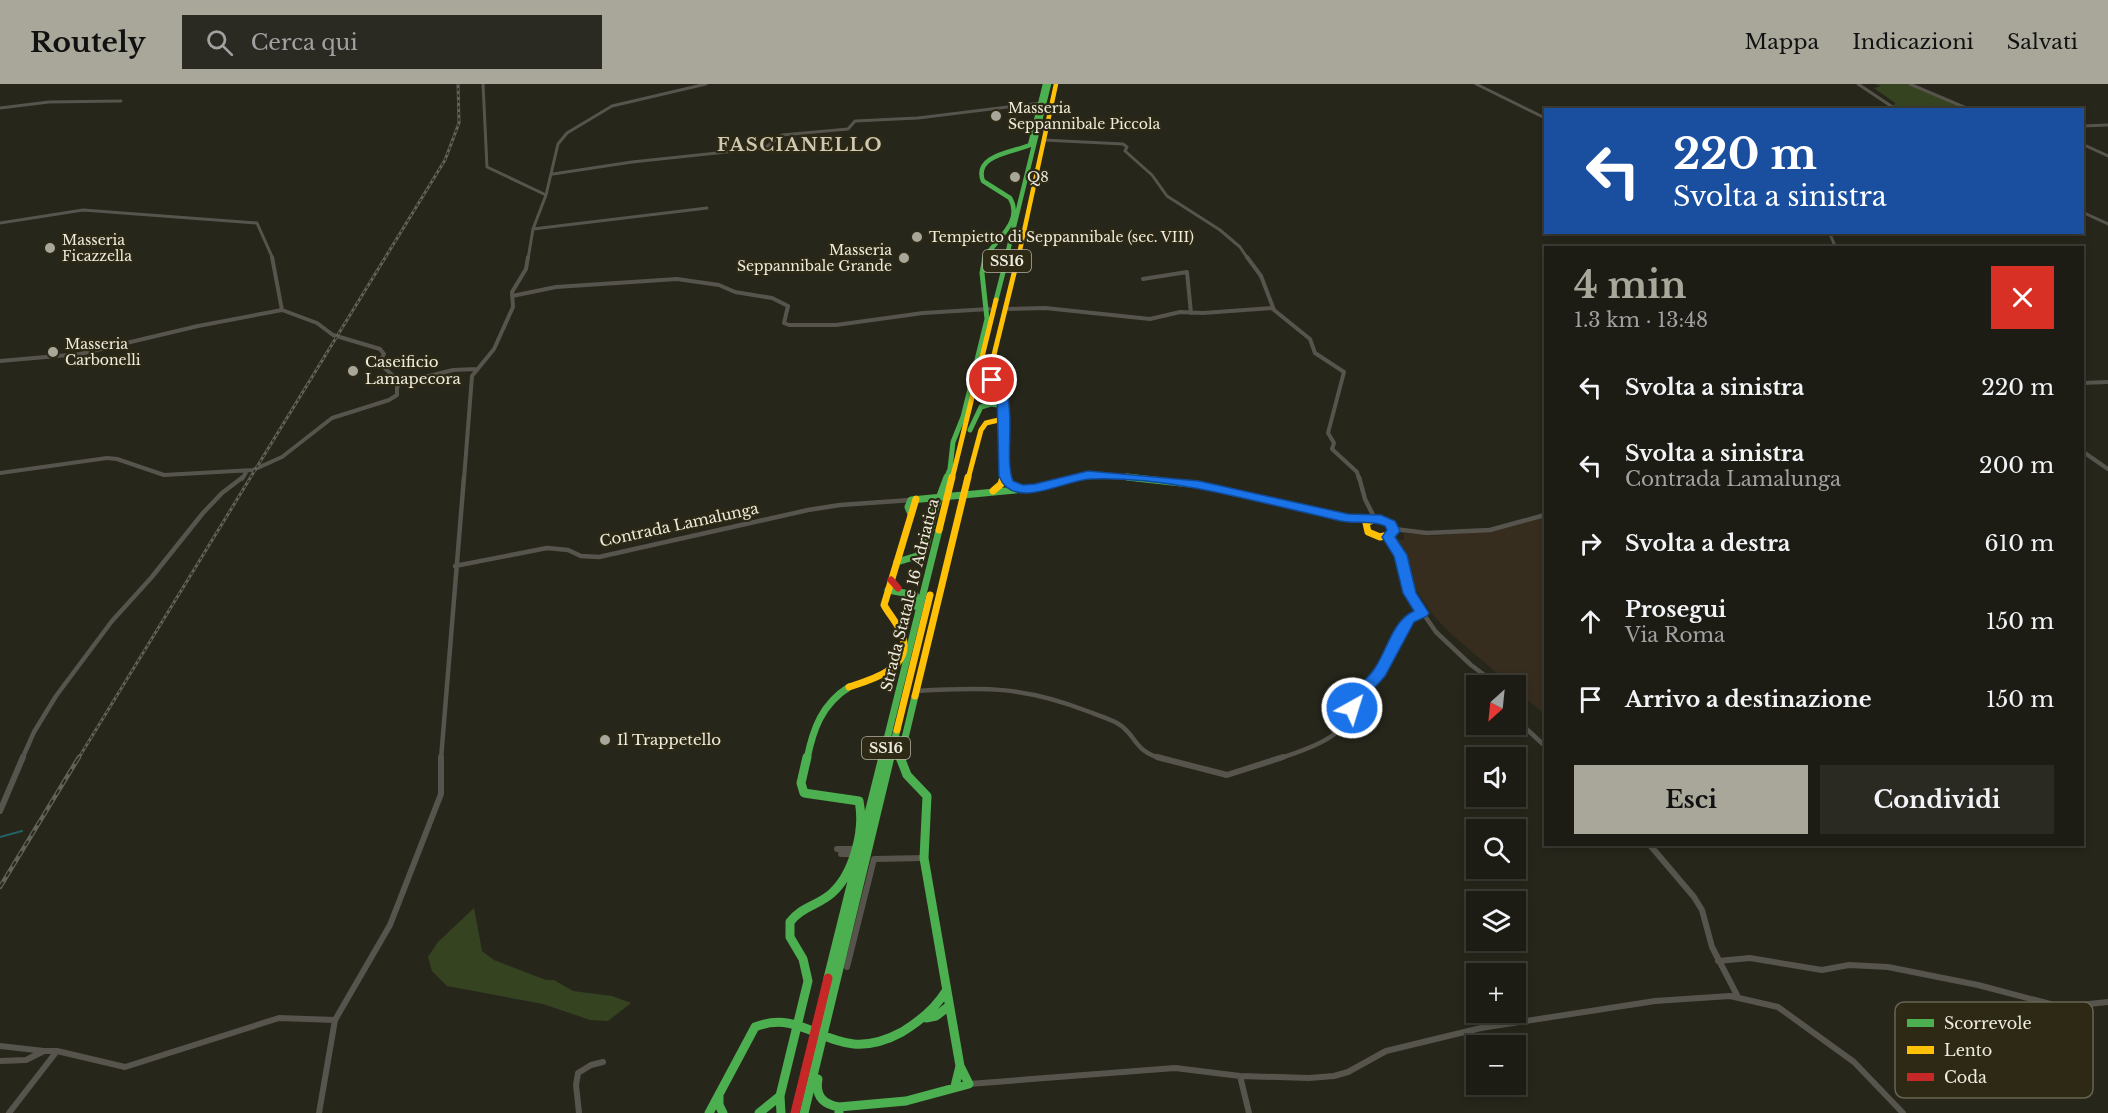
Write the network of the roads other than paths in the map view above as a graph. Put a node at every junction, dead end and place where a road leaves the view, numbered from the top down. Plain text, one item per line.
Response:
1 (483, 84) edge
2 (706, 84) edge
3 (1051, 84) edge
4 (1476, 84) edge
5 (1858, 84) edge
6 (1910, 84) edge
7 (121, 101) dead end
8 (1041, 103) junction
9 (0, 108) edge
10 (1894, 108) edge
11 (1966, 108) edge
12 (1544, 118) edge
13 (2108, 125) edge
14 (2084, 126) edge
15 (1044, 140) junction
16 (2084, 145) edge
17 (2108, 156) edge
18 (553, 174) junction
19 (546, 195) junction
20 (707, 208) dead end
21 (2084, 213) edge
22 (0, 223) edge
23 (2108, 224) edge
24 (533, 229) junction
25 (1143, 279) dead end
26 (512, 296) junction
27 (1273, 308) junction
28 (988, 309) junction
29 (1005, 309) junction
30 (282, 310) junction
31 (1191, 313) junction
32 (0, 361) edge
33 (477, 369) junction
34 (982, 381) junction
35 (2108, 382) edge
36 (401, 383) junction
37 (2084, 383) edge
38 (1003, 404) junction
39 (1004, 424) junction
40 (970, 430) junction
41 (966, 438) junction
42 (963, 448) junction
43 (2084, 452) edge
44 (2108, 469) edge
45 (247, 471) junction
46 (0, 473) edge
47 (1005, 481) junction
48 (912, 505) junction
49 (1544, 515) edge
50 (1348, 518) junction
51 (1373, 519) junction
52 (1365, 527) junction
53 (1394, 529) junction
54 (1388, 537) junction
55 (898, 558) junction
56 (933, 561) junction
57 (455, 566) junction
58 (891, 580) junction
59 (888, 590) junction
60 (897, 590) junction
61 (885, 599) junction
62 (1422, 613) junction
63 (916, 629) junction
64 (1484, 675) edge
65 (916, 691) junction
66 (1526, 729) edge
67 (1544, 745) edge
68 (0, 811) edge
69 (1651, 846) edge
70 (838, 851) dead end
71 (852, 851) junction
72 (924, 858) junction
73 (1719, 961) junction
74 (847, 967) dead end
75 (946, 991) junction
76 (1738, 997) junction
77 (2043, 1002) edge
78 (2108, 1002) edge
79 (2093, 1004) edge
80 (949, 1006) junction
81 (936, 1012) junction
82 (335, 1020) junction
83 (954, 1030) junction
84 (0, 1046) edge
85 (818, 1048) junction
86 (44, 1051) junction
87 (57, 1051) junction
88 (0, 1061) edge
89 (603, 1062) dead end
90 (960, 1066) junction
91 (1240, 1076) junction
92 (969, 1084) junction
93 (810, 1085) junction
94 (955, 1086) junction
95 (719, 1095) junction
96 (780, 1096) junction
97 (768, 1107) junction
98 (719, 1109) edge
99 (839, 1110) edge
100 (708, 1111) edge
101 (779, 1112) edge
102 (9, 1113) edge
103 (319, 1113) edge
104 (579, 1113) edge
105 (723, 1113) edge
106 (759, 1113) edge
107 (795, 1113) edge
108 (804, 1113) edge
109 (1250, 1113) edge
110 (1903, 1113) edge

1 - 19 street
2 - 18 street
3 - 8 main road
3 - 15 main road
3 - 34 main road, Strada Statale 16 Adriatica / SS16
3 - 41 main road, Strada Statale 16 Adriatica / SS16
4 - 12 street
5 - 10 street
6 - 11 street
7 - 9 street
8 - 18 street
8 - 28 main road
13 - 14 street
15 - 27 street
15 - 29 main road
16 - 17 street
18 - 19 street
19 - 24 street
20 - 24 street
21 - 23 street
22 - 30 street
24 - 26 street
25 - 31 street
26 - 28 street
26 - 33 street
27 - 31 street
27 - 51 street
28 - 55 main road
29 - 31 street
29 - 38 main road
30 - 32 street
30 - 36 street
33 - 36 street
33 - 57 street
34 - 38 main road
34 - 40 main road, Strada Statale 16 Adriatica / SS16
35 - 37 street
36 - 45 street
38 - 39 main road
38 - 40 main road
39 - 47 main road
39 - 65 main road
40 - 41 main road, Strada Statale 16 Adriatica / SS16
41 - 42 main road, Strada Statale 16 Adriatica / SS16
42 - 56 main road, Strada Statale 16 Adriatica / SS16
42 - 85 main road, Strada Statale 16 Adriatica / SS16
43 - 44 street
45 - 46 street
45 - 68 street
47 - 48 main road
47 - 50 main road
48 - 55 main road
48 - 57 street, Contrada Lamalunga
49 - 53 street
50 - 51 main road
50 - 52 main road
51 - 52 main road
51 - 53 main road
52 - 54 main road
53 - 54 main road
54 - 62 street
55 - 58 main road
56 - 60 main road
56 - 63 main road, Strada Statale 16 Adriatica / SS16
57 - 82 street
58 - 59 main road
58 - 60 main road
59 - 60 main road
59 - 61 main road
60 - 61 main road
60 - 63 main road
61 - 71 main road
62 - 64 street
62 - 65 street
63 - 85 main road, Strada Statale 16 Adriatica / SS16
65 - 72 main road
66 - 67 street
69 - 73 street
70 - 71 street
71 - 96 main road
72 - 74 street
72 - 75 main road
73 - 76 street
73 - 77 street
75 - 80 main road
75 - 81 main road
76 - 91 street
76 - 110 street
78 - 79 street
80 - 81 main road
80 - 83 main road
81 - 83 main road
81 - 95 main road
82 - 87 street
82 - 103 street
83 - 90 main road
84 - 86 street
85 - 93 main road, Strada Statale 16 Adriatica / SS16
86 - 87 street
86 - 88 street
87 - 102 street
89 - 104 street
90 - 92 main road
90 - 94 main road
91 - 92 street
91 - 109 street
92 - 94 main road
93 - 99 main road
93 - 107 main road, Strada Statale 16 Adriatica / SS16
93 - 108 main road, Strada Statale 16 Adriatica / SS16
94 - 99 main road
95 - 98 main road
95 - 100 main road
96 - 97 main road
96 - 101 main road
97 - 101 main road
97 - 106 main road
98 - 105 main road

